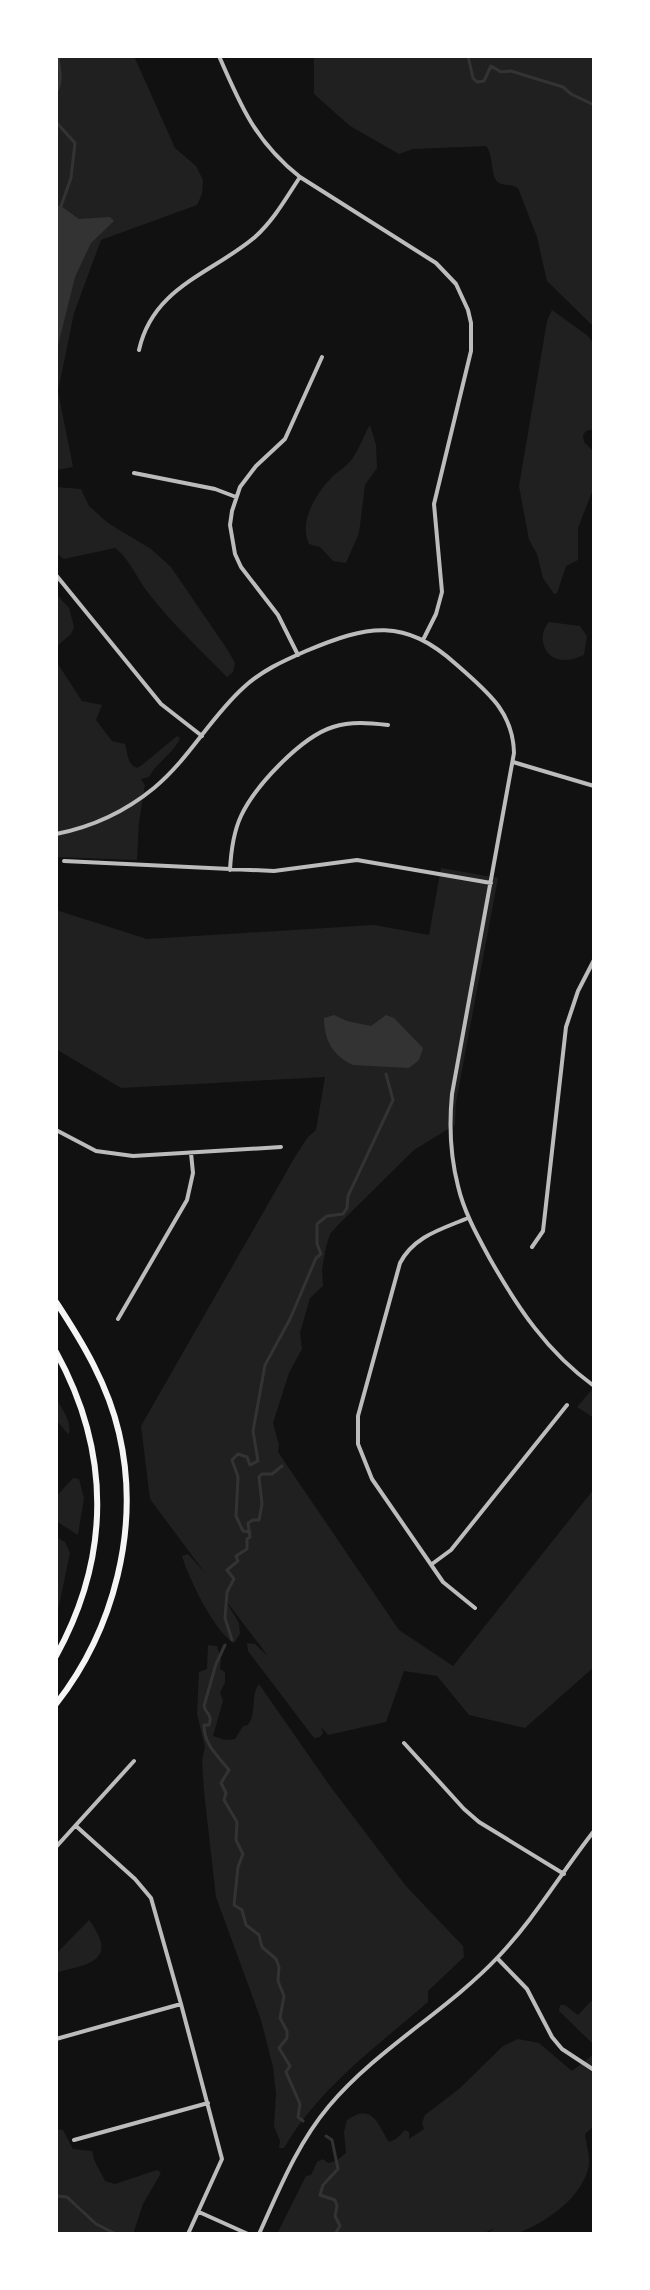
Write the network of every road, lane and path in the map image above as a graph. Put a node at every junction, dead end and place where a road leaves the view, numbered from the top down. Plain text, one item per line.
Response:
1 (219, 56) edge
2 (300, 177) junction
3 (139, 350) dead end
4 (322, 357) dead end
5 (134, 473) dead end
6 (236, 497) junction
7 (56, 575) edge
8 (423, 640) junction
9 (298, 655) junction
10 (388, 725) dead end
11 (202, 736) junction
12 (513, 762) junction
13 (594, 786) edge
14 (56, 834) edge
15 (64, 861) dead end
16 (230, 870) junction
17 (491, 883) junction
18 (594, 960) edge
19 (56, 1130) edge
20 (281, 1147) dead end
21 (191, 1153) junction
22 (468, 1218) junction
23 (532, 1247) dead end
24 (56, 1302) edge
25 (118, 1319) dead end
26 (56, 1352) edge
27 (594, 1386) edge
28 (567, 1405) dead end
29 (431, 1565) junction
30 (475, 1608) dead end
31 (56, 1656) edge
32 (56, 1704) edge
33 (404, 1743) dead end
34 (134, 1761) dead end
35 (76, 1826) junction
36 (594, 1831) edge
37 (56, 1847) edge
38 (564, 1874) junction
39 (497, 1958) junction
40 (181, 2004) junction
41 (56, 2039) edge
42 (594, 2070) edge
43 (208, 2103) junction
44 (74, 2140) dead end
45 (199, 2212) junction
46 (188, 2234) edge
47 (248, 2234) edge
48 (259, 2234) edge

1 - 2 street
2 - 3 street
2 - 8 street
4 - 6 street
5 - 6 street
6 - 9 street
7 - 11 street
8 - 9 street
8 - 12 street
9 - 11 street
10 - 16 street
11 - 14 street
12 - 13 street
12 - 17 street
15 - 16 street
16 - 17 street
17 - 22 street
18 - 23 street
19 - 21 street
20 - 21 street
21 - 25 street
22 - 27 street
22 - 29 street
24 - 32 main road
26 - 31 main road
28 - 29 street
29 - 30 street
33 - 38 street
34 - 35 street
35 - 37 street
35 - 40 street
36 - 38 street
38 - 39 street
39 - 42 street
39 - 48 street
40 - 41 street
40 - 43 street
43 - 44 street
43 - 45 street
45 - 46 street
45 - 47 street

